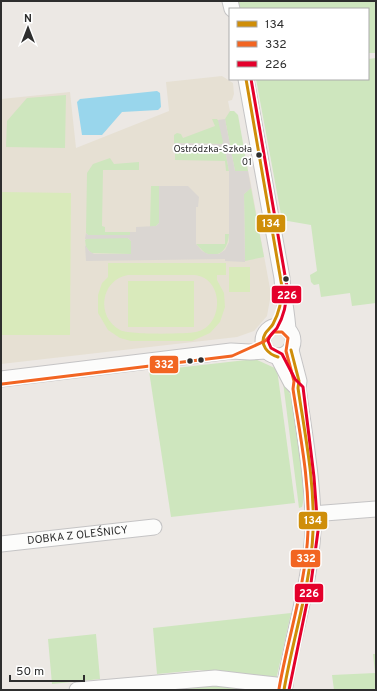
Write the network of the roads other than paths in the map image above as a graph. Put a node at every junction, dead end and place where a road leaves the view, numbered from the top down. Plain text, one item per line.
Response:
1 (246, 80) edge
2 (283, 296) junction
3 (288, 330) junction
4 (274, 345) junction
5 (1, 379) edge
6 (376, 509) edge
7 (312, 514) junction
8 (154, 527) dead end
9 (1, 544) edge
10 (284, 688) edge
11 (77, 690) edge

1 - 2 street
2 - 3 street
2 - 4 street
3 - 4 street
3 - 4 street
4 - 5 street
4 - 7 street
6 - 7 street
7 - 10 street
8 - 9 street, DOBKA Z OLEŚNICY
10 - 11 street

